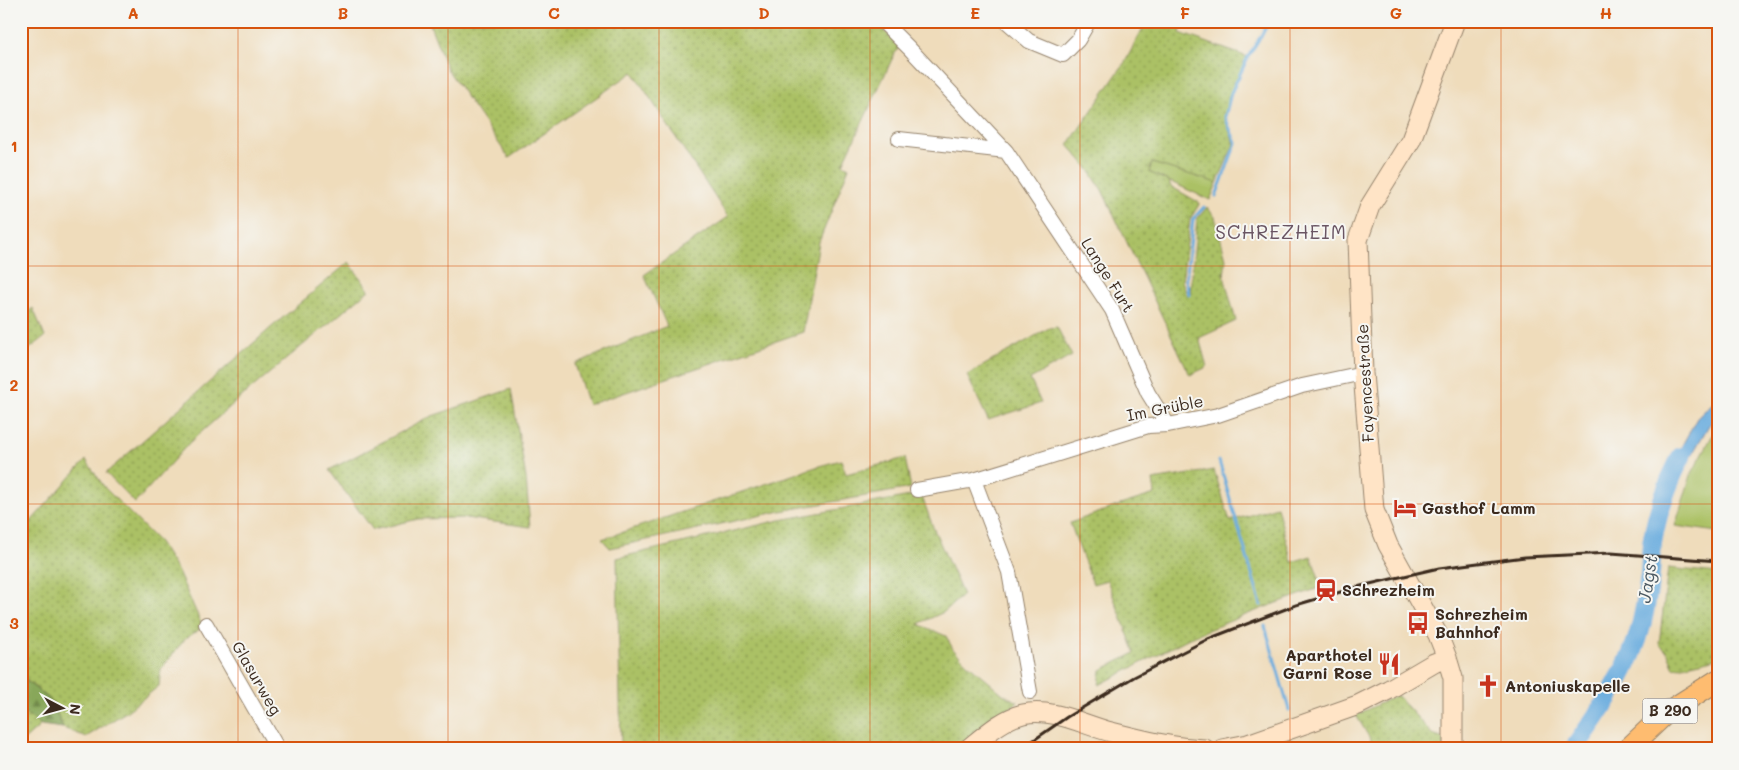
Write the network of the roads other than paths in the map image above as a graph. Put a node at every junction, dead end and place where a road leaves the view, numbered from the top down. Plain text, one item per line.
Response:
1 (882, 21) edge
2 (1006, 21) edge
3 (1089, 21) edge
4 (1455, 21) edge
5 (898, 139) dead end
6 (1006, 151) junction
7 (1363, 373) junction
8 (1168, 425) junction
9 (974, 480) junction
10 (917, 490) dead end
11 (206, 624) dead end
12 (1448, 658) junction
13 (1718, 680) edge
14 (1030, 692) dead end
15 (278, 749) edge
16 (968, 749) edge
17 (1205, 749) edge
18 (1222, 749) edge
19 (1453, 749) edge
20 (1628, 749) edge

1 - 6 street, Lange Furt
2 - 3 street
4 - 7 street, Fayencestraße
5 - 6 street
6 - 8 street, Lange Furt
7 - 8 street, Im Grüble
7 - 12 street, Fayencestraße
8 - 9 street, Im Grüble
9 - 10 street, Im Grüble
9 - 14 street
11 - 15 street, Glasurweg
12 - 18 street
12 - 19 street, Fayencestraße
13 - 20 main road, B 290
16 - 17 street

